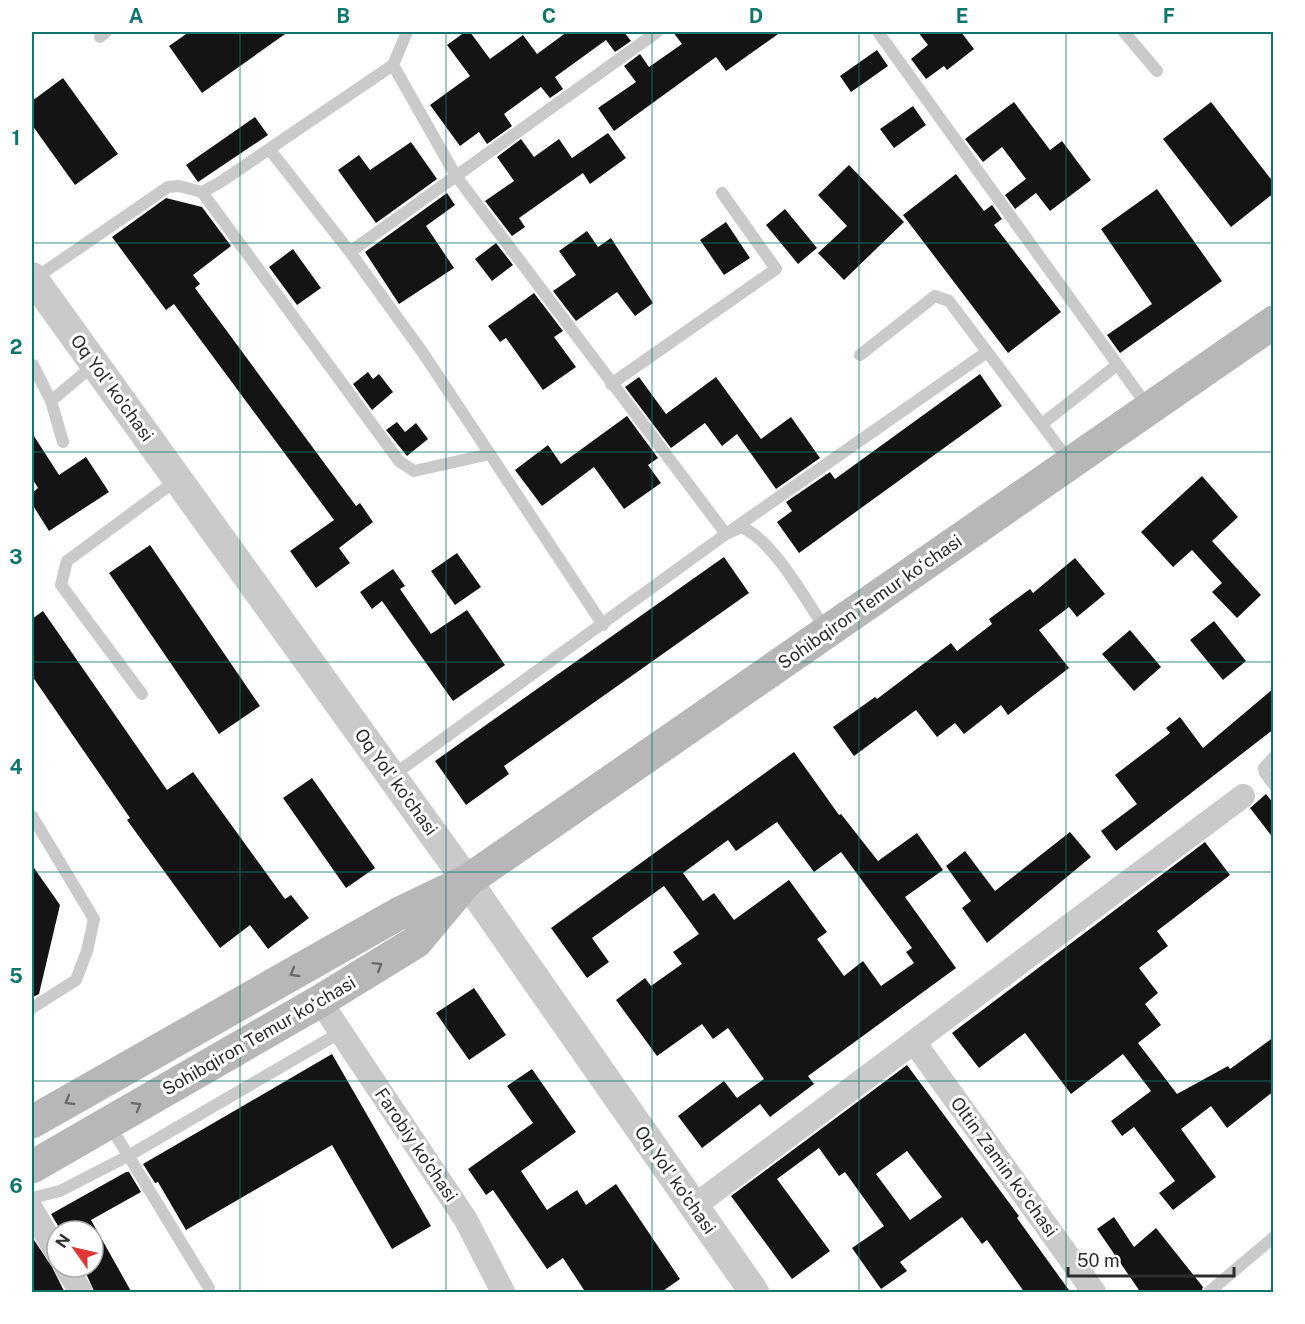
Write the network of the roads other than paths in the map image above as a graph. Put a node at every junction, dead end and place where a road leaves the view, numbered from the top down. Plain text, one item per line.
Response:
1 (406, 32) edge
2 (657, 32) edge
3 (878, 32) edge
4 (1124, 32) edge
5 (393, 65) junction
6 (1157, 71) dead end
7 (270, 150) junction
8 (456, 176) junction
9 (202, 192) junction
10 (722, 193) dead end
11 (350, 252) junction
12 (32, 278) edge
13 (1274, 322) edge
14 (987, 352) junction
15 (860, 355) dead end
16 (95, 364) junction
17 (33, 365) edge
18 (1117, 365) junction
19 (611, 384) junction
20 (51, 401) junction
21 (1149, 408) junction
22 (1042, 424) junction
23 (63, 442) dead end
24 (490, 454) junction
25 (1071, 463) junction
26 (178, 479) junction
27 (726, 534) junction
28 (603, 625) junction
29 (827, 632) junction
30 (142, 694) dead end
31 (1274, 757) edge
32 (391, 776) junction
33 (1274, 784) edge
34 (1243, 796) dead end
35 (32, 816) edge
36 (467, 881) junction
37 (320, 1001) junction
38 (32, 1008) edge
39 (341, 1032) junction
40 (914, 1042) junction
41 (32, 1122) edge
42 (108, 1123) junction
43 (128, 1156) junction
44 (32, 1167) edge
45 (32, 1198) edge
46 (693, 1207) junction
47 (32, 1210) edge
48 (45, 1232) edge
49 (1274, 1237) edge
50 (73, 1279) edge
51 (209, 1288) dead end
52 (81, 1293) edge
53 (504, 1293) edge
54 (754, 1293) edge
55 (1094, 1293) edge
56 (1209, 1293) edge

1 - 5 lane
2 - 8 lane
3 - 18 lane
4 - 6 lane
5 - 7 lane
5 - 8 lane
7 - 9 lane
7 - 11 lane
8 - 11 lane
8 - 19 lane
9 - 12 lane
9 - 24 lane
10 - 19 lane
11 - 24 lane
12 - 16 street, Oq Yol' ko'chasi
13 - 21 main road, Sohibqiron Temur koʻchasi
14 - 15 lane
14 - 22 lane
14 - 27 lane
16 - 20 lane
16 - 26 street, Oq Yol' ko'chasi
17 - 20 lane
18 - 21 lane
18 - 22 lane
19 - 27 lane
20 - 23 lane
21 - 25 main road, Sohibqiron Temur koʻchasi
22 - 25 lane
24 - 28 lane
25 - 29 main road, Sohibqiron Temur koʻchasi
26 - 30 lane
26 - 32 street, Oq Yol' ko'chasi
27 - 28 lane
27 - 29 lane
28 - 32 lane
29 - 36 main road, Sohibqiron Temur koʻchasi
31 - 33 lane
32 - 36 street, Oq Yol' ko'chasi
34 - 40 street
35 - 38 lane
37 -> 36 main road, Sohibqiron Temur koʻchasi
36 -> 41 main road, Sohibqiron Temur koʻchasi
36 - 46 street, Oq Yol' ko'chasi
37 - 39 street, Farobiy ko'chasi
42 -> 37 main road, Sohibqiron Temur koʻchasi
39 - 43 lane
39 - 53 street, Farobiy ko'chasi
40 - 46 street
40 - 55 street, Oltin Zamin koʻchasi
42 - 43 lane
42 - 44 main road, Sohibqiron Temur koʻchasi
43 - 45 lane
43 - 51 lane
46 - 54 street, Oq Yol' ko'chasi
47 - 48 street
49 - 56 lane
50 - 52 street

